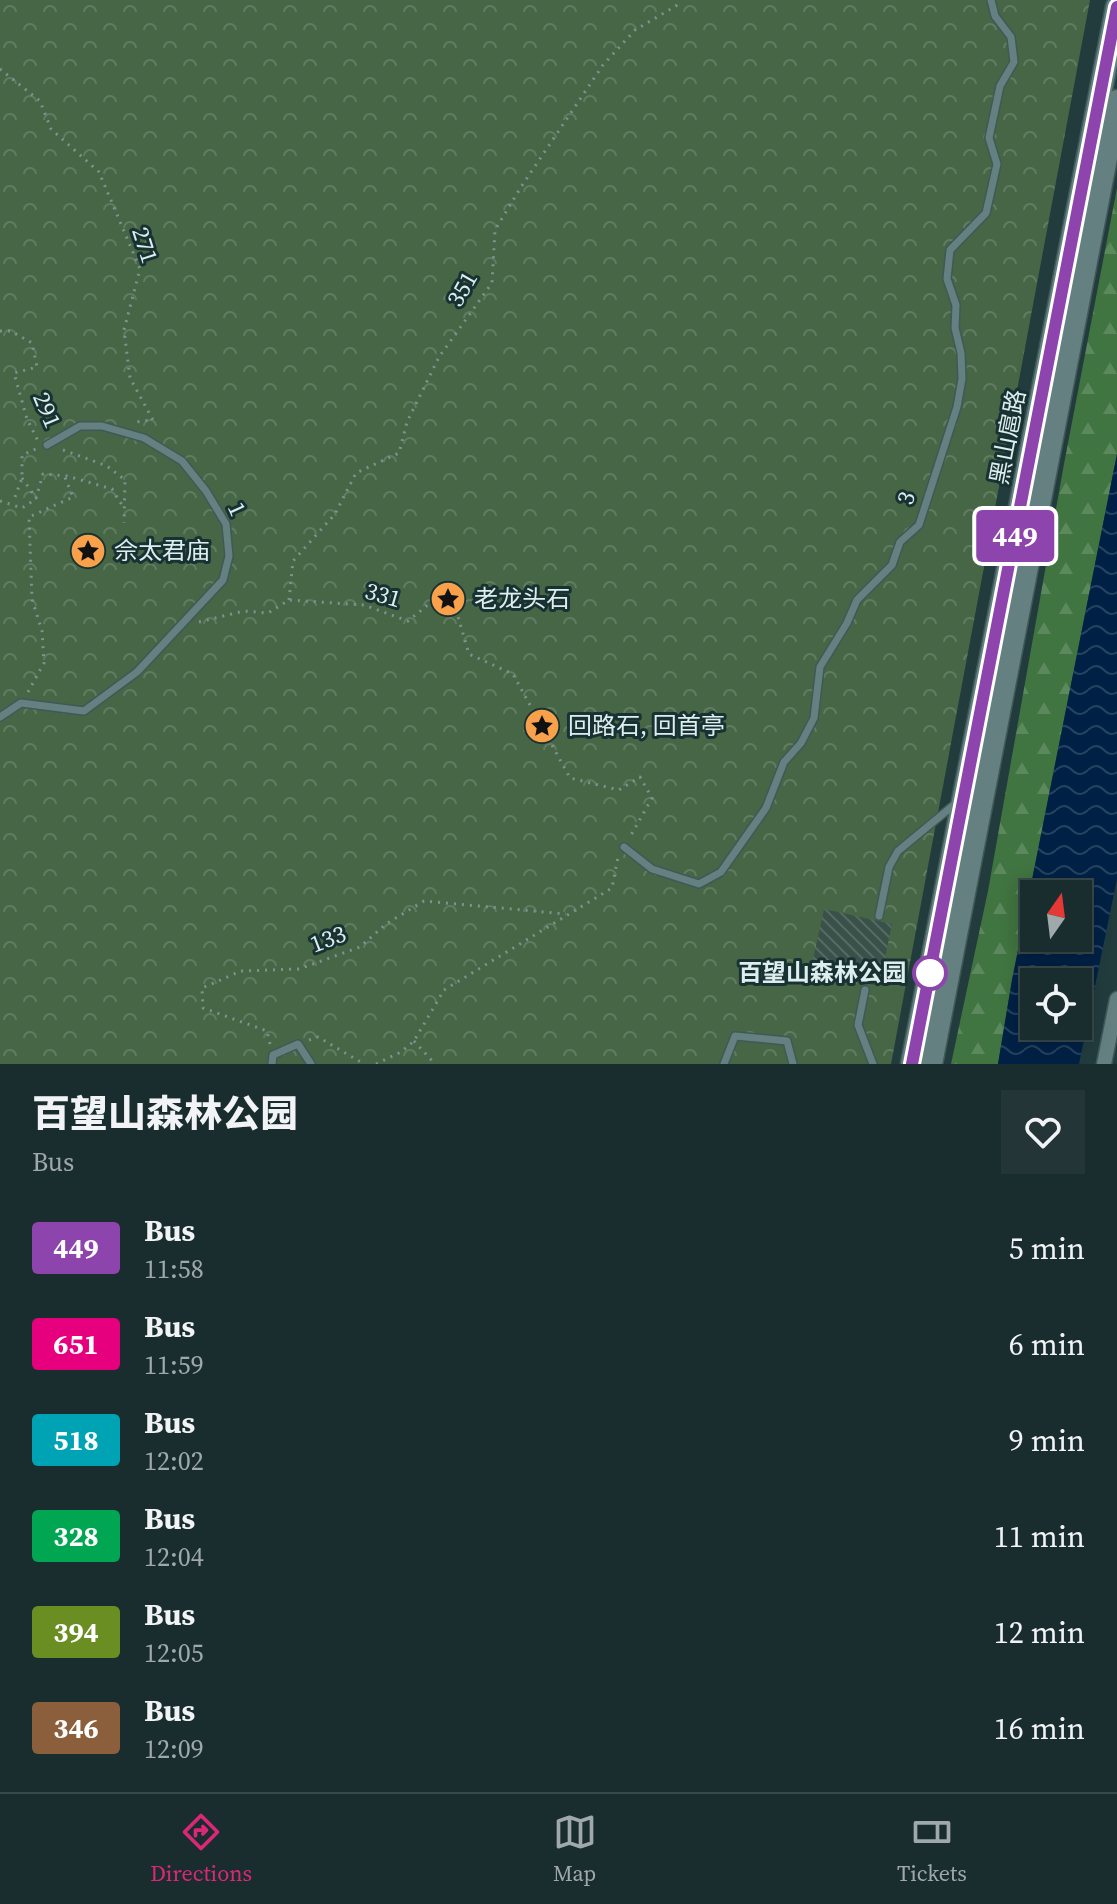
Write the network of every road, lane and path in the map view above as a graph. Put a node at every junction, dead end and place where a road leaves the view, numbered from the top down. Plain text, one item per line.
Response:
1 (678, 0) edge
2 (991, 0) edge
3 (1117, 7) edge
4 (0, 69) edge
5 (1117, 101) edge
6 (0, 331) edge
7 (102, 426) junction
8 (47, 445) junction
9 (64, 475) junction
10 (22, 478) junction
11 (15, 497) dead end
12 (36, 498) junction
13 (0, 501) edge
14 (123, 505) junction
15 (124, 523) dead end
16 (289, 600) junction
17 (179, 627) junction
18 (21, 703) junction
19 (0, 717) edge
20 (963, 797) junction
21 (624, 847) junction
22 (568, 915) junction
23 (879, 916) dead end
24 (865, 990) dead end
25 (1117, 999) edge
26 (414, 1041) junction
27 (298, 1044) junction
28 (273, 1060) edge
29 (311, 1064) edge
30 (364, 1064) edge
31 (376, 1064) edge
32 (435, 1064) edge
33 (724, 1064) edge
34 (793, 1064) edge
35 (873, 1064) edge
36 (912, 1064) edge
37 (931, 1064) edge
38 (1104, 1064) edge

1 - 16 path, 351
2 - 21 lane, 3 / 3
3 - 20 main road, 黑山扈路
4 - 7 path, 271 / 271
5 - 37 main road, 黑山扈路
6 - 8 path, 291
7 - 8 lane, 1 / 1
7 - 17 lane, 1 / 1
8 - 10 path
8 - 14 path
9 - 12 path
9 - 14 path
9 - 18 path
10 - 11 path
10 - 12 path
12 - 13 path
14 - 15 path
16 - 17 path, 331
16 - 21 path, 331
17 - 18 lane, 1 / 1
18 - 19 lane
20 - 23 lane
20 - 36 main road, 黑山扈路
21 - 22 path
22 - 26 path
22 - 28 path, 133 / 133
24 - 35 lane
25 - 38 street
26 - 31 path
26 - 32 path
27 - 28 lane
27 - 29 lane
27 - 30 path
33 - 34 lane

